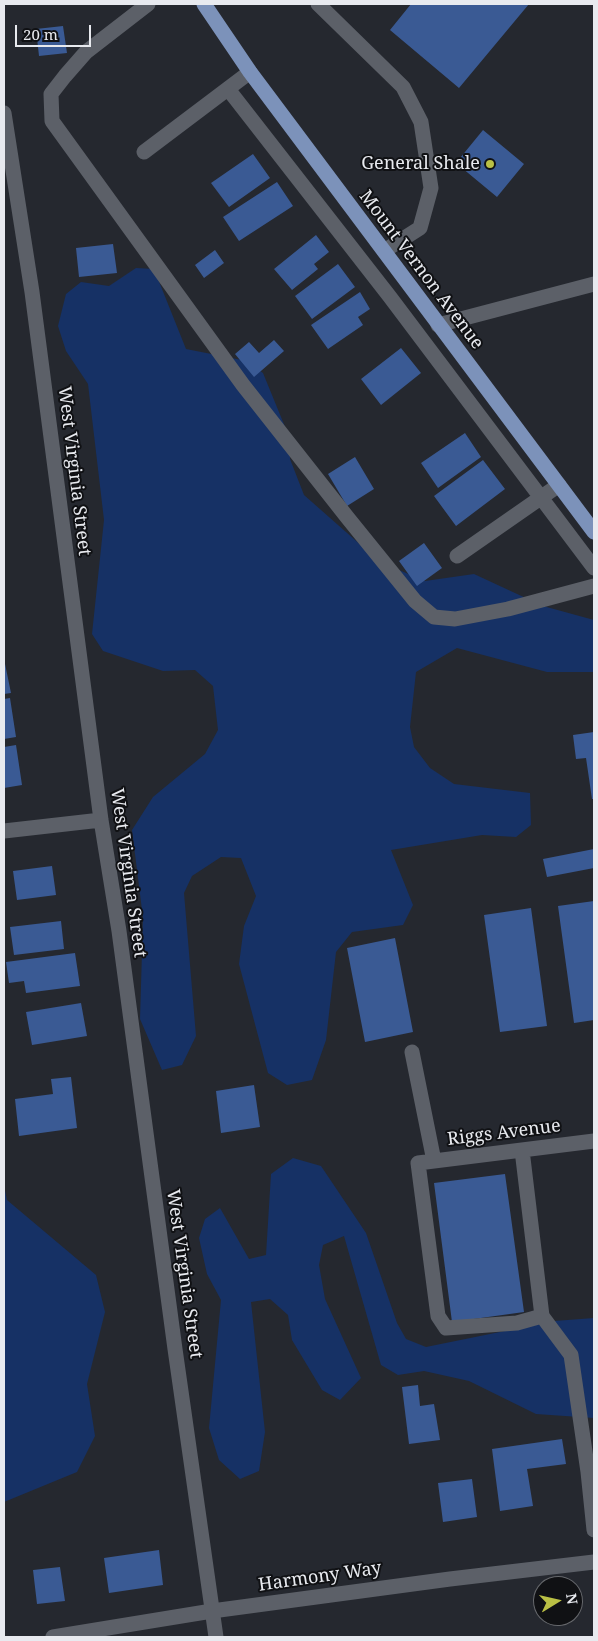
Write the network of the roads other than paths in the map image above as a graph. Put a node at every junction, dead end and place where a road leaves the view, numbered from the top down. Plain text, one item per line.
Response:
1 (148, 4) edge
2 (204, 4) edge
3 (318, 4) edge
4 (250, 72) junction
5 (228, 89) junction
6 (4, 113) edge
7 (144, 152) dead end
8 (384, 251) junction
9 (594, 284) edge
10 (438, 325) junction
11 (559, 485) junction
12 (542, 497) junction
13 (594, 532) edge
14 (458, 556) dead end
15 (594, 568) edge
16 (594, 586) edge
17 (101, 820) junction
18 (4, 830) edge
19 (412, 1052) dead end
20 (594, 1141) edge
21 (522, 1150) junction
22 (434, 1161) junction
23 (542, 1316) junction
24 (594, 1530) edge
25 (594, 1562) edge
26 (212, 1611) junction
27 (53, 1637) edge
28 (216, 1637) edge

1 - 16 street
2 - 4 main road, Mount Vernon Avenue
3 - 8 street
4 - 5 street
4 - 8 main road, Mount Vernon Avenue
5 - 7 street
5 - 12 street
6 - 17 street, West Virginia Street
8 - 10 main road, Mount Vernon Avenue
9 - 10 street
10 - 11 main road, Mount Vernon Avenue
11 - 12 street
11 - 13 main road, Mount Vernon Avenue
12 - 14 street
12 - 15 street
17 - 18 street
17 - 26 street, West Virginia Street
19 - 22 street
20 - 21 street, Riggs Avenue
21 - 22 street, Riggs Avenue
21 - 23 street
22 - 23 street, Riggs Avenue
23 - 24 street
25 - 26 street, Harmony Way
26 - 27 street, Harmony Way
26 - 28 street, West Virginia Street

